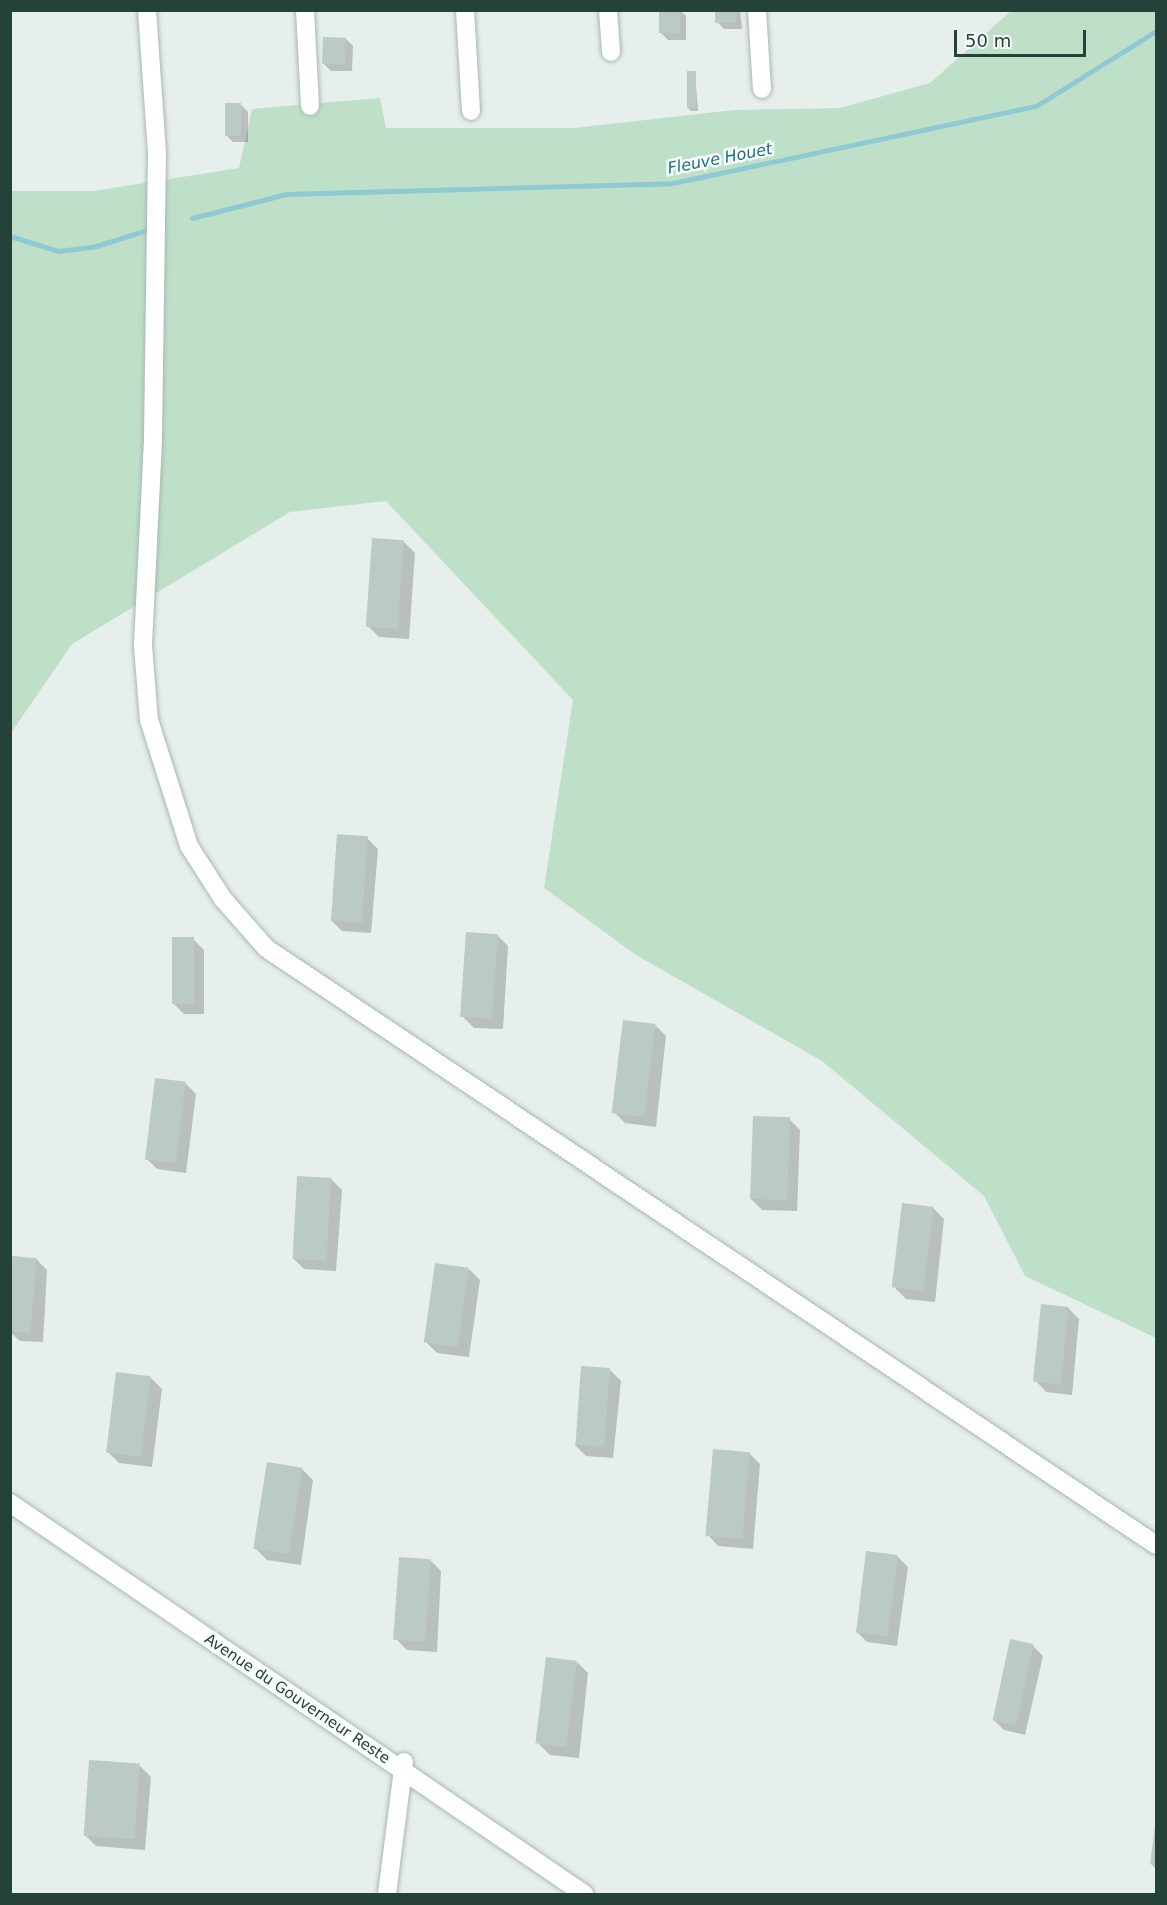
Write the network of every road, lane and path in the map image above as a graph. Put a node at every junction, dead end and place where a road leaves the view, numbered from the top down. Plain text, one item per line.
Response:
1 (147, 10) edge
2 (304, 10) edge
3 (465, 10) edge
4 (608, 10) edge
5 (757, 10) edge
6 (611, 52) dead end
7 (762, 90) dead end
8 (310, 106) dead end
9 (471, 111) dead end
10 (10, 1503) edge
11 (1156, 1545) edge
12 (404, 1760) dead end
13 (387, 1894) edge
14 (584, 1894) edge

1 - 11 street
2 - 8 street
3 - 9 street
4 - 6 street
5 - 7 street
10 - 14 street, Avenue du Gouverneur Reste
12 - 13 street

